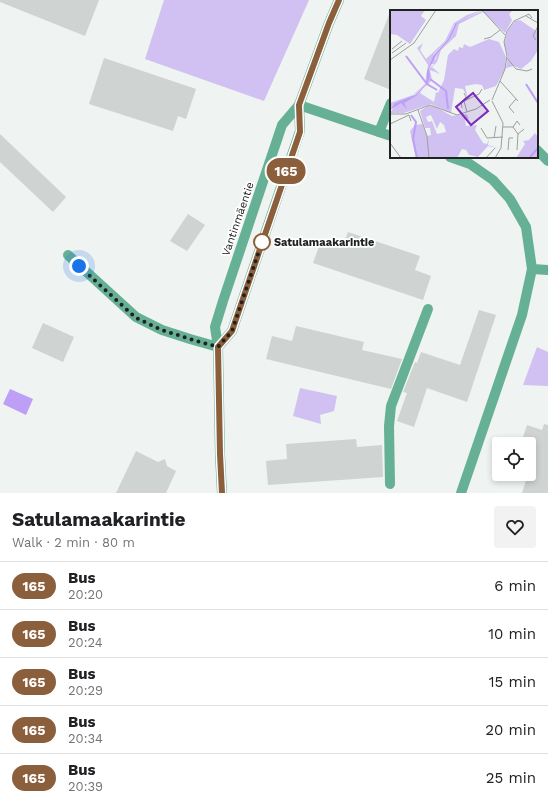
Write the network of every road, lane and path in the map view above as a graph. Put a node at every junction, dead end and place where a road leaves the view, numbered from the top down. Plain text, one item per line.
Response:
1 (339, 0) edge
2 (299, 105) junction
3 (390, 105) edge
4 (379, 132) junction
5 (390, 136) edge
6 (538, 151) edge
7 (453, 158) edge
8 (548, 162) edge
9 (68, 255) dead end
10 (532, 269) junction
11 (548, 270) edge
12 (428, 308) dead end
13 (218, 347) junction
14 (390, 484) dead end
15 (222, 493) edge
16 (461, 493) edge

1 - 2 street, Vantinmäentie
2 - 4 street
2 - 13 street, Vantinmäentie
2 - 13 street, Vantinmäentie
3 - 4 street
4 - 5 street
6 - 8 street
7 - 10 street
9 - 13 street
10 - 11 street
10 - 16 street
12 - 14 street
13 - 15 street, Vantinmäentie

